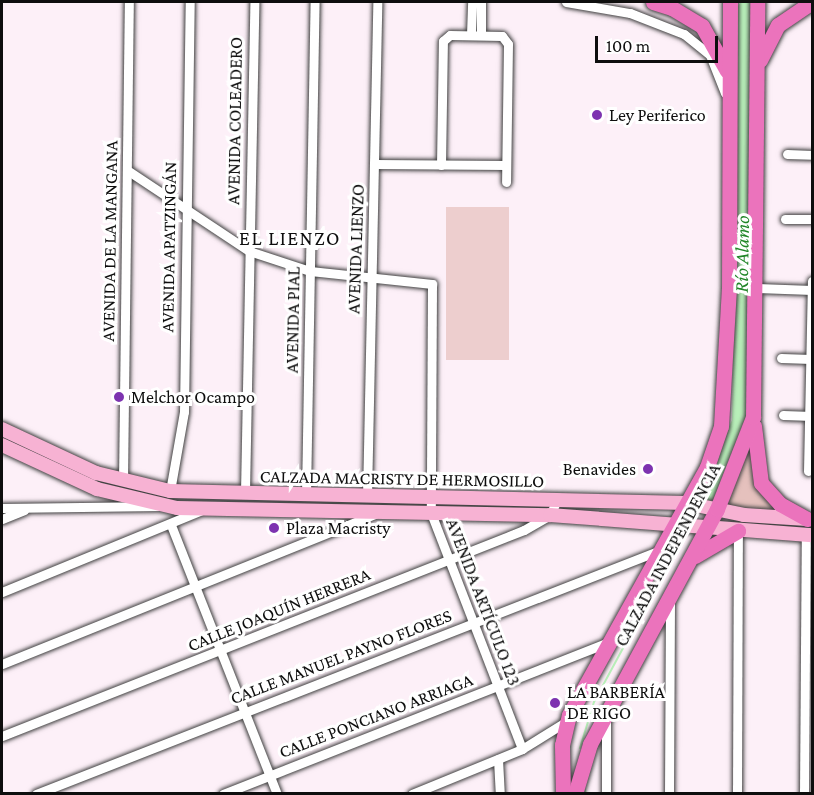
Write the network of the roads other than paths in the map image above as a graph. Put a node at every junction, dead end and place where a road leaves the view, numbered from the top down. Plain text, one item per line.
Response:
1 (129, 2) edge
2 (190, 2) edge
3 (254, 2) edge
4 (315, 2) edge
5 (377, 2) edge
6 (472, 2) edge
7 (482, 2) edge
8 (566, 2) edge
9 (653, 2) edge
10 (730, 2) edge
11 (757, 2) edge
12 (812, 2) edge
13 (476, 35) junction
14 (757, 69) junction
15 (732, 83) junction
16 (731, 122) junction
17 (787, 154) dead end
18 (813, 155) edge
19 (375, 164) junction
20 (441, 165) junction
21 (506, 165) junction
22 (128, 170) junction
23 (506, 182) dead end
24 (185, 211) junction
25 (785, 219) dead end
26 (813, 219) edge
27 (249, 251) junction
28 (310, 271) junction
29 (371, 279) junction
30 (813, 281) edge
31 (757, 288) junction
32 (812, 290) edge
33 (781, 358) dead end
34 (811, 359) junction
35 (783, 415) dead end
36 (811, 416) edge
37 (753, 417) junction
38 (2, 429) edge
39 (2, 445) edge
40 (808, 471) dead end
41 (123, 480) junction
42 (170, 491) junction
43 (245, 493) junction
44 (306, 495) junction
45 (367, 497) junction
46 (429, 497) junction
47 (557, 500) junction
48 (148, 502) junction
49 (686, 503) junction
50 (164, 506) junction
51 (2, 508) edge
52 (29, 508) junction
53 (205, 509) junction
54 (717, 509) junction
55 (381, 512) junction
56 (431, 513) junction
57 (549, 516) junction
58 (2, 519) edge
59 (810, 519) edge
60 (674, 522) junction
61 (171, 525) junction
62 (709, 526) junction
63 (738, 531) junction
64 (809, 535) edge
65 (658, 551) junction
66 (449, 560) junction
67 (688, 562) junction
68 (196, 588) junction
69 (2, 592) edge
70 (670, 596) junction
71 (474, 623) junction
72 (608, 642) junction
73 (221, 651) junction
74 (2, 664) edge
75 (497, 686) junction
76 (245, 712) junction
77 (606, 712) junction
78 (567, 720) junction
79 (2, 736) edge
80 (545, 737) junction
81 (562, 742) junction
82 (522, 749) junction
83 (498, 759) junction
84 (270, 776) junction
85 (431, 790) edge
86 (36, 794) edge
87 (223, 794) edge
88 (277, 794) edge
89 (412, 794) edge
90 (500, 794) edge
91 (563, 794) edge
92 (575, 794) edge
93 (606, 794) edge
94 (669, 794) edge
95 (737, 794) edge
96 (804, 794) edge

1 - 22 street, AVENIDA DE LA MANGANA
2 - 24 street, AVENIDA APATZINGÁN
3 - 27 street, AVENIDA COLEADERO
4 - 28 street, AVENIDA PIAL
5 - 19 street, AVENIDA LIENZO
6 - 13 street
7 - 13 street
8 - 16 street
9 - 15 main road
10 - 15 main road, CALZADA INDEPENDENCIA
11 - 14 main road, CALZADA INDEPENDENCIA
12 - 14 main road
13 - 20 street
13 - 21 street
14 - 31 main road, CALZADA INDEPENDENCIA
15 - 16 main road, CALZADA INDEPENDENCIA
16 - 49 main road, CALZADA INDEPENDENCIA
17 - 18 street
19 - 20 street
19 - 29 street, AVENIDA LIENZO
20 - 21 street
21 - 23 street
22 - 24 street
22 - 41 street, AVENIDA DE LA MANGANA
24 - 27 street
24 - 42 street, AVENIDA APATZINGÁN
25 - 26 street
27 - 28 street
27 - 43 street, AVENIDA COLEADERO
28 - 29 street
28 - 44 street, AVENIDA PIAL
29 - 45 street, AVENIDA LIENZO
29 - 46 street, AVENIDA ARTÍCULO 123
30 - 32 street
31 - 32 street
31 - 37 main road, CALZADA INDEPENDENCIA
32 - 34 street
33 - 34 street
34 - 36 street
35 - 36 street
36 - 40 street
37 - 54 main road, CALZADA INDEPENDENCIA
37 - 59 main road
38 - 41 main road, CALZADA MACRISTY DE HERMOSILLO
39 - 48 main road, CALZADA MACRISTY DE HERMOSILLO
41 - 42 main road, CALZADA MACRISTY DE HERMOSILLO
42 - 43 main road, CALZADA MACRISTY DE HERMOSILLO
42 - 48 main road
43 - 44 main road, CALZADA MACRISTY DE HERMOSILLO
44 - 45 main road, CALZADA MACRISTY DE HERMOSILLO
45 - 46 main road, CALZADA MACRISTY DE HERMOSILLO
46 - 47 main road, CALZADA MACRISTY DE HERMOSILLO
46 - 56 street, AVENIDA ARTÍCULO 123
47 - 49 main road, CALZADA MACRISTY DE HERMOSILLO
47 - 57 street
48 - 50 main road, CALZADA MACRISTY DE HERMOSILLO
49 - 54 main road, CALZADA MACRISTY DE HERMOSILLO
49 - 60 main road, CALZADA INDEPENDENCIA
50 - 52 street
50 - 53 main road, CALZADA MACRISTY DE HERMOSILLO
51 - 52 street
52 - 58 street
53 - 55 main road, CALZADA MACRISTY DE HERMOSILLO
53 - 61 street
54 - 59 main road, CALZADA MACRISTY DE HERMOSILLO
54 - 62 main road, CALZADA INDEPENDENCIA
55 - 56 main road, CALZADA MACRISTY DE HERMOSILLO
55 - 68 street
56 - 57 main road, CALZADA MACRISTY DE HERMOSILLO
56 - 66 street, AVENIDA ARTÍCULO 123
57 - 60 main road, CALZADA MACRISTY DE HERMOSILLO
57 - 66 street, CALLE JOAQUÍN HERRERA
60 - 62 main road, CALZADA MACRISTY DE HERMOSILLO
60 - 65 main road, CALZADA INDEPENDENCIA
61 - 68 street
61 - 69 street
62 - 63 main road, CALZADA MACRISTY DE HERMOSILLO
62 - 67 main road, CALZADA INDEPENDENCIA
63 - 64 main road, CALZADA MACRISTY DE HERMOSILLO
63 - 67 main road
63 - 95 street
64 - 96 street
65 - 71 street, CALLE MANUEL PAYNO FLORES
65 - 72 main road, CALZADA INDEPENDENCIA
66 - 71 street, AVENIDA ARTÍCULO 123
66 - 73 street, CALLE JOAQUÍN HERRERA
67 - 70 main road, CALZADA INDEPENDENCIA
68 - 73 street
68 - 74 street
70 - 77 main road, CALZADA INDEPENDENCIA
70 - 94 street
71 - 75 street, AVENIDA ARTÍCULO 123
71 - 76 street, CALLE MANUEL PAYNO FLORES
72 - 75 street, CALLE PONCIANO ARRIAGA
72 - 78 main road, CALZADA INDEPENDENCIA
73 - 76 street
73 - 79 street, CALLE JOAQUÍN HERRERA
75 - 82 street, AVENIDA ARTÍCULO 123
75 - 84 street, CALLE PONCIANO ARRIAGA
76 - 84 street
76 - 86 street, CALLE MANUEL PAYNO FLORES
77 - 92 main road, CALZADA INDEPENDENCIA
77 - 93 street
78 - 80 street
78 - 81 main road, CALZADA INDEPENDENCIA
80 - 81 street
80 - 82 street
81 - 91 main road, CALZADA INDEPENDENCIA
82 - 83 street
83 - 85 street
83 - 90 street
84 - 87 street, CALLE PONCIANO ARRIAGA
84 - 88 street
85 - 89 street

